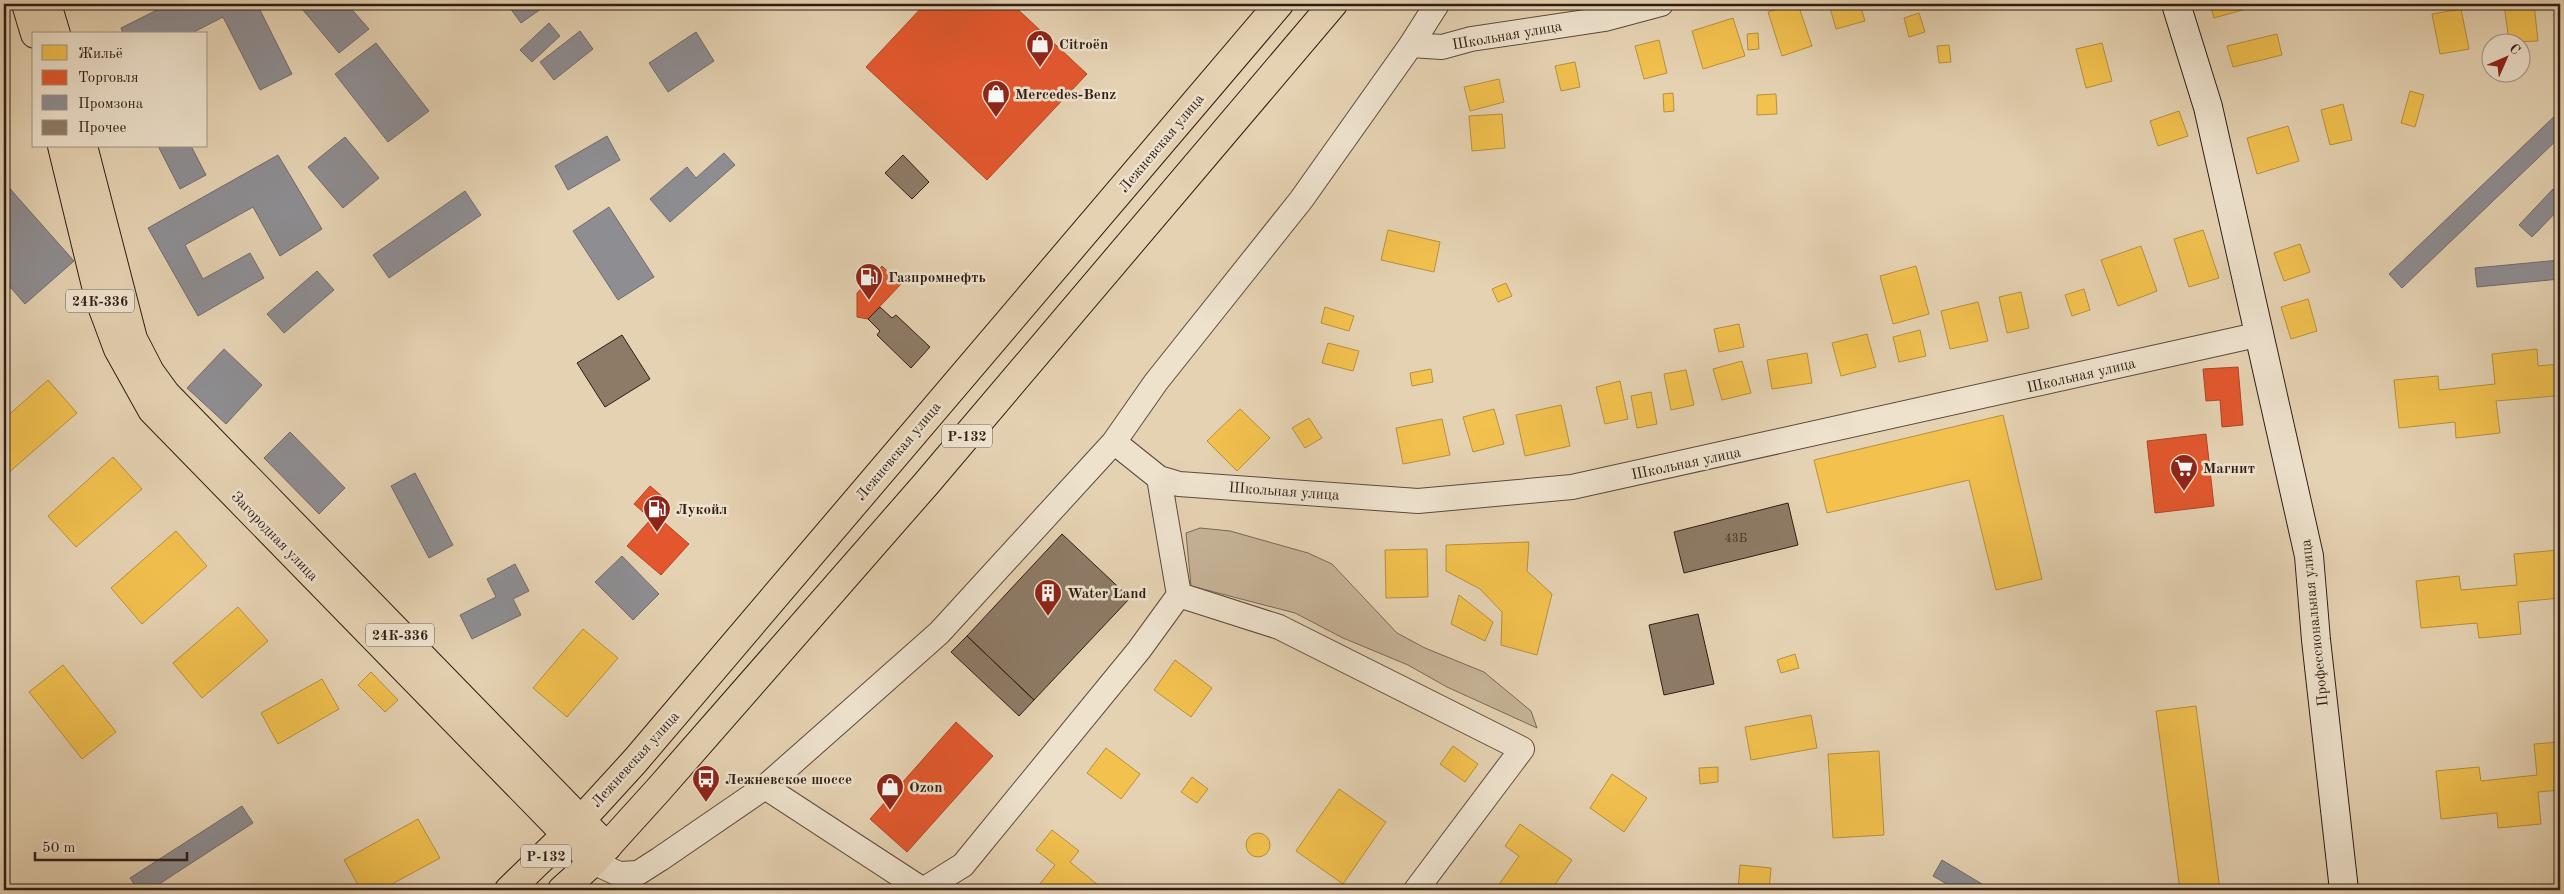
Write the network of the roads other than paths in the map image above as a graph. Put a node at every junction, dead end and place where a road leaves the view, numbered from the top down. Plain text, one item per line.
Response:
1 (26, 4) edge
2 (47, 4) edge
3 (1279, 4) edge
4 (1333, 4) edge
5 (1437, 4) edge
6 (1661, 4) edge
7 (2176, 4) edge
8 (34, 32) edge
9 (55, 32) edge
10 (1411, 45) junction
11 (62, 148) edge
12 (84, 148) edge
13 (2263, 346) junction
14 (1114, 442) junction
15 (1159, 478) junction
16 (1179, 595) junction
17 (765, 787) junction
18 (574, 827) junction
19 (600, 854) junction
20 (617, 882) edge
21 (509, 890) edge
22 (562, 890) edge
23 (1416, 890) edge
24 (2344, 890) edge

1 - 8 main road
2 - 9 main road
3 - 18 main road, Лежневская улица / Р-132
4 - 19 main road, Р-132
5 - 10 street
6 - 10 street, Школьная улица
7 - 13 street, Профессиональная улица
10 - 14 street
11 - 18 main road, Загородная улица / 24К-336
12 - 18 main road, Загородная улица / 24К-336
13 - 15 street, Школьная улица
13 - 24 street, Профессиональная улица
14 - 15 street, Школьная улица
14 - 17 street
15 - 16 street
16 - 17 street
16 - 23 street
17 - 20 street
18 - 19 main road, Загородная улица / 24К-336
18 - 21 main road, Лежневская улица / Р-132
19 - 20 street
19 - 22 main road, Р-132

